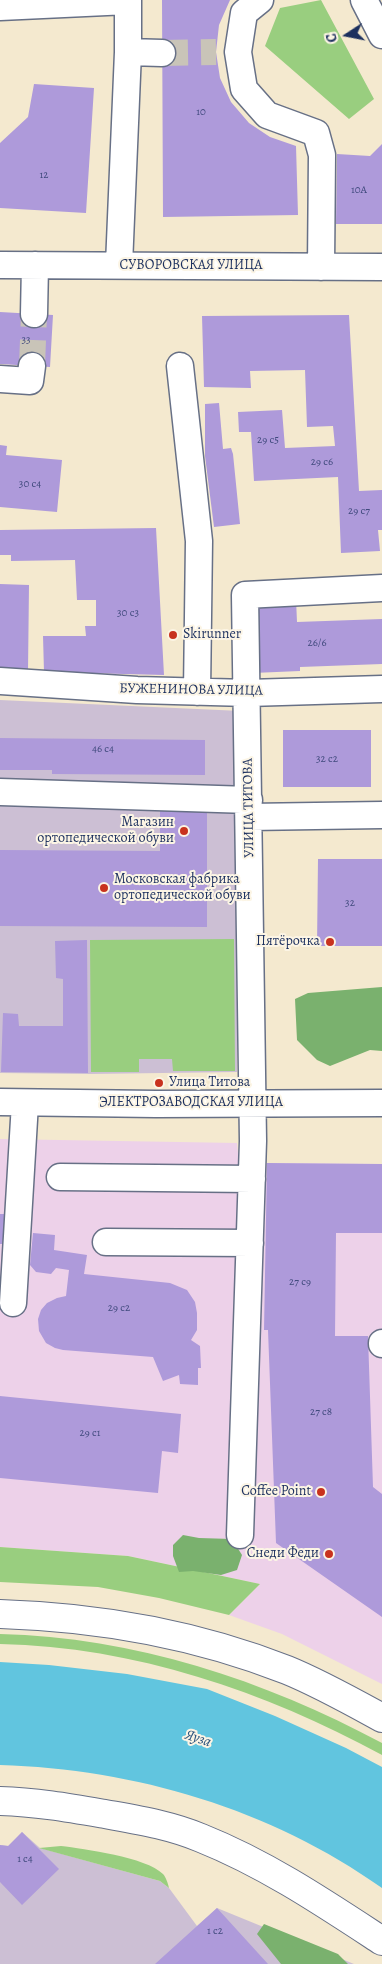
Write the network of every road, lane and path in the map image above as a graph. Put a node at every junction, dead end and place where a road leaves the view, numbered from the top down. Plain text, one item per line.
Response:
1 (260, 0) edge
2 (364, 0) edge
3 (128, 1) edge
4 (0, 7) edge
5 (382, 35) edge
6 (128, 52) junction
7 (162, 53) tunnel mouth
8 (0, 265) edge
9 (35, 265) junction
10 (119, 265) junction
11 (320, 267) junction
12 (382, 267) edge
13 (34, 314) tunnel mouth
14 (32, 366) tunnel mouth
15 (180, 366) dead end
16 (0, 379) edge
17 (382, 588) edge
18 (0, 681) edge
19 (382, 689) edge
20 (197, 692) junction
21 (248, 693) junction
22 (0, 792) edge
23 (249, 808) junction
24 (382, 815) edge
25 (13, 1102) edge
26 (382, 1103) edge
27 (253, 1104) junction
28 (60, 1177) dead end
29 (252, 1179) junction
30 (106, 1242) dead end
31 (250, 1243) junction
32 (13, 1303) dead end
33 (240, 1535) dead end
34 (0, 1614) edge
35 (382, 1718) edge
36 (0, 1801) edge
37 (382, 1941) edge

1 - 11 street
2 - 5 street
3 - 4 street
3 - 6 street
6 - 7 street
6 - 10 street
8 - 9 street, СУВОРОВСКАЯ УЛИЦА
9 - 10 street, СУВОРОВСКАЯ УЛИЦА
9 - 13 street
10 - 11 street, СУВОРОВСКАЯ УЛИЦА
11 - 12 street, СУВОРОВСКАЯ УЛИЦА
14 - 16 street
15 - 20 street
17 - 21 street, УЛИЦА ТИТОВА
18 - 20 street, БУЖЕНИНОВА УЛИЦА
19 - 21 street, БУЖЕНИНОВА УЛИЦА
20 - 21 street, БУЖЕНИНОВА УЛИЦА
21 - 23 street, УЛИЦА ТИТОВА
22 - 23 street
23 - 24 street
23 - 27 street, УЛИЦА ТИТОВА
25 - 27 street, ЭЛЕКТРОЗАВОДСКАЯ УЛИЦА
25 - 32 street
26 - 27 street, ЭЛЕКТРОЗАВОДСКАЯ УЛИЦА
27 - 29 street, УЛИЦА ТИТОВА
28 - 29 street
29 - 31 street, УЛИЦА ТИТОВА
30 - 31 street
31 - 33 street, УЛИЦА ТИТОВА
34 - 35 main road
36 - 37 main road

